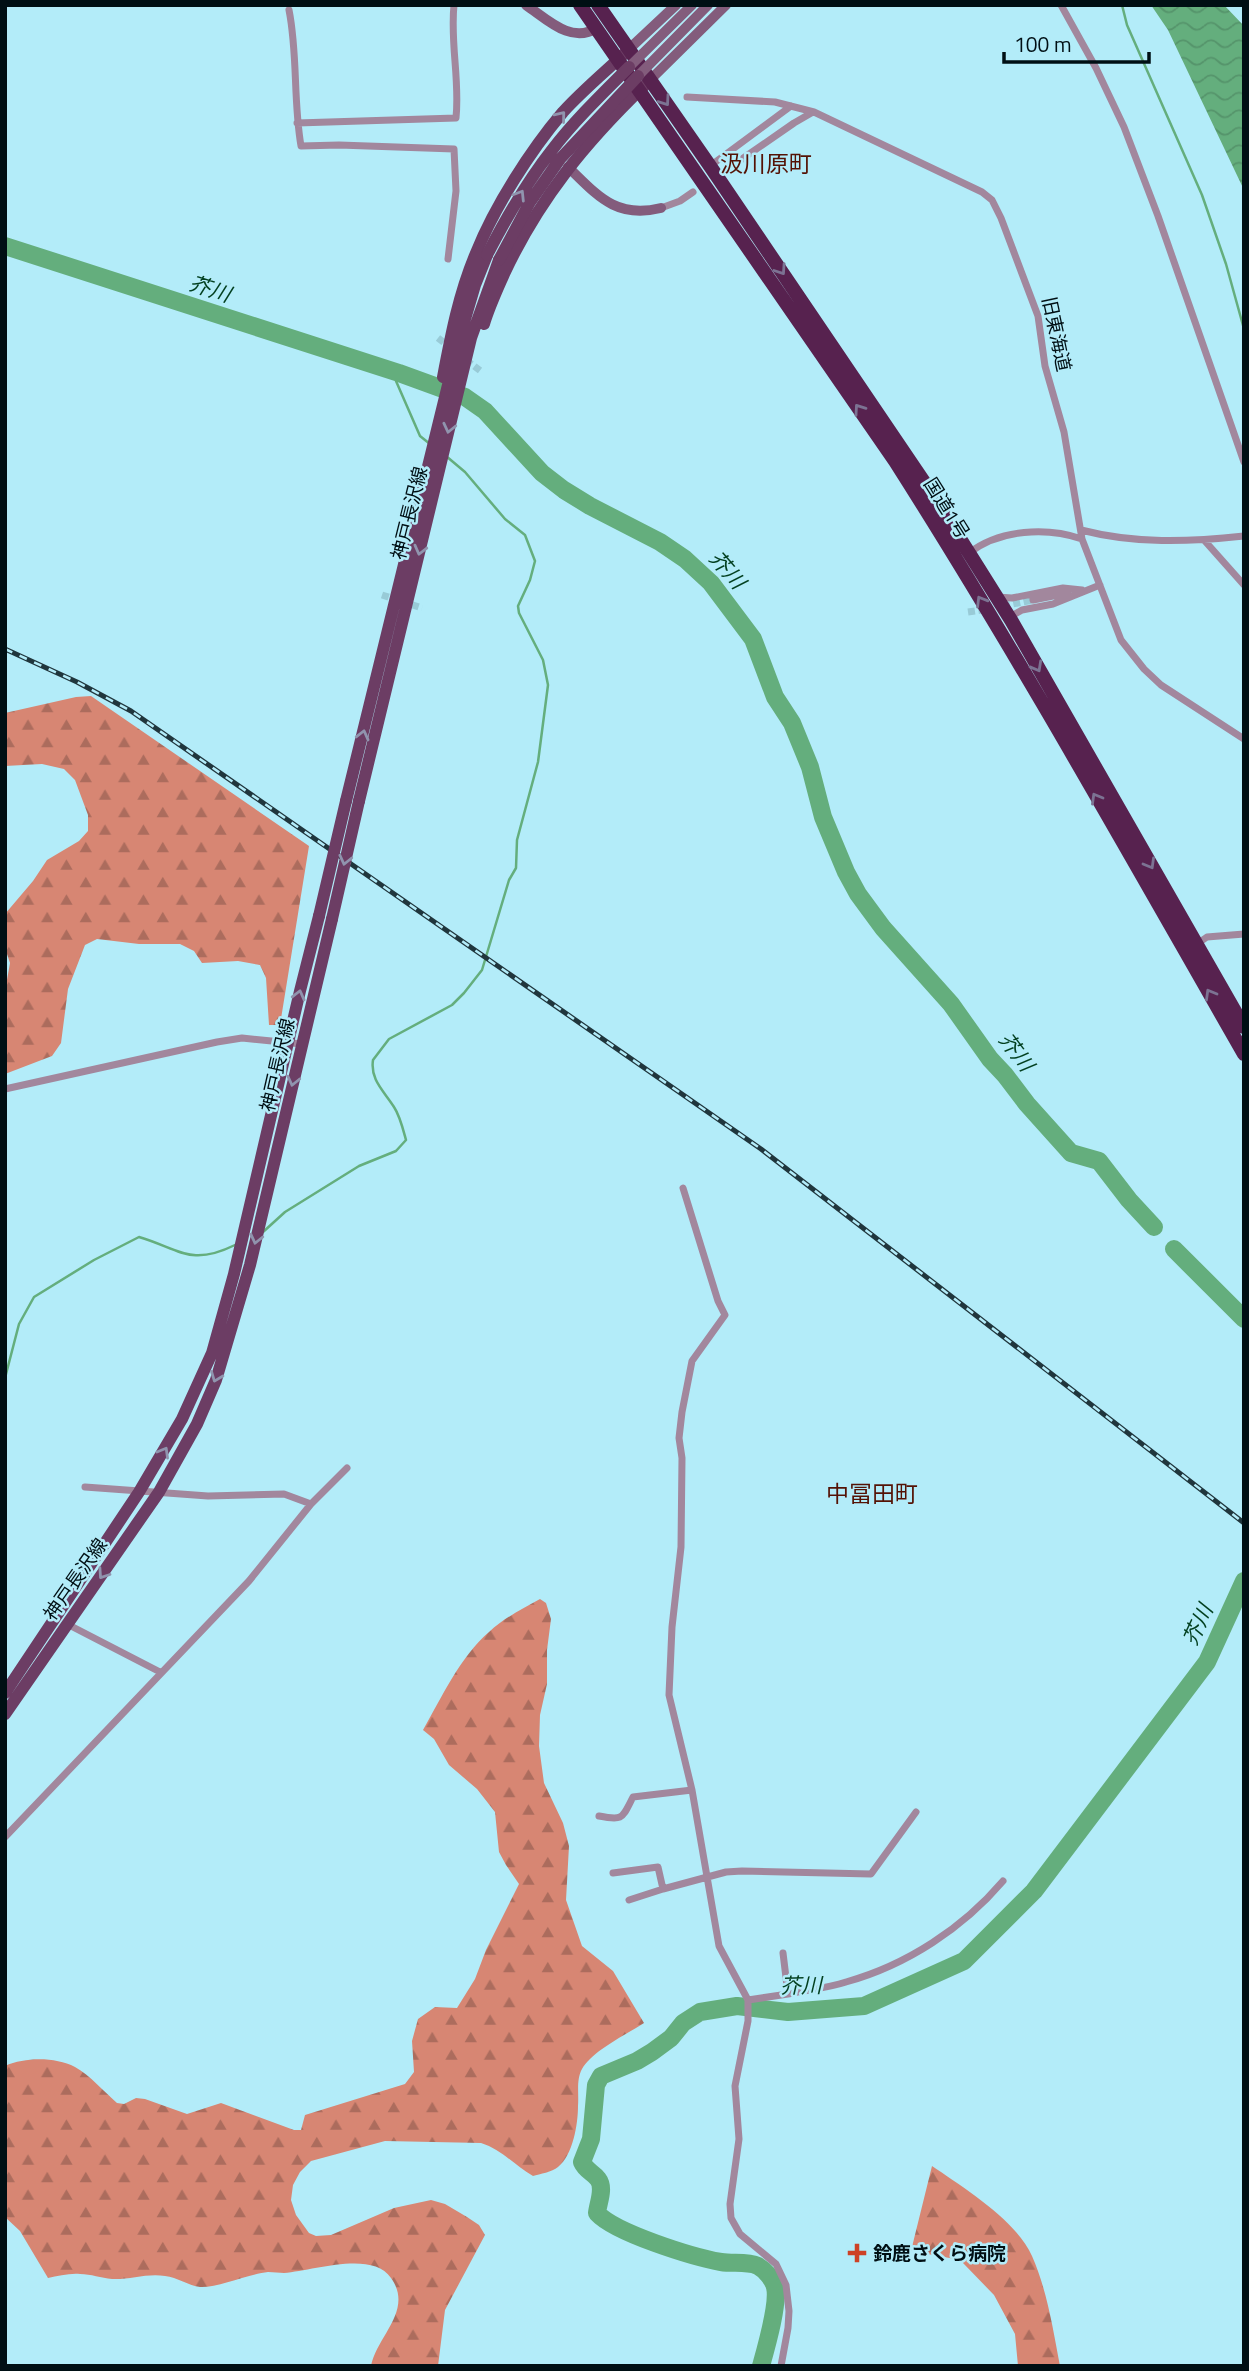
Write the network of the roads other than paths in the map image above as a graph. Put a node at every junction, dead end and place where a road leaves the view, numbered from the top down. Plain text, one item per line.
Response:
1 (454, 5) edge
2 (526, 5) edge
3 (580, 5) edge
4 (598, 5) edge
5 (676, 5) edge
6 (692, 5) edge
7 (708, 5) edge
8 (726, 5) edge
9 (1061, 5) edge
10 (289, 10) dead end
11 (597, 28) junction
12 (633, 67) junction
13 (639, 91) junction
14 (687, 97) dead end
15 (791, 106) junction
16 (814, 112) junction
17 (297, 123) junction
18 (710, 166) junction
19 (568, 167) junction
20 (729, 168) dead end
21 (693, 192) dead end
22 (661, 208) joint
23 (493, 257) junction
24 (448, 259) dead end
25 (454, 365) junction
26 (1244, 461) edge
27 (430, 482) junction
28 (1081, 530) junction
29 (1244, 536) edge
30 (1083, 539) junction
31 (1204, 540) junction
32 (969, 553) junction
33 (1100, 585) junction
34 (1244, 585) edge
35 (1083, 590) junction
36 (997, 597) junction
37 (1033, 600) tunnel mouth
38 (1011, 620) junction
39 (1244, 739) edge
40 (326, 918) junction
41 (1244, 934) edge
42 (1196, 944) junction
43 (1244, 1027) edge
44 (288, 1041) junction
45 (302, 1044) junction
46 (1244, 1054) edge
47 (5, 1089) edge
48 (684, 1188) dead end
49 (346, 1468) dead end
50 (85, 1487) dead end
51 (139, 1492) junction
52 (159, 1492) junction
53 (311, 1504) junction
54 (66, 1624) junction
55 (160, 1672) junction
56 (5, 1693) edge
57 (5, 1714) edge
58 (692, 1790) junction
59 (916, 1812) dead end
60 (599, 1816) dead end
61 (5, 1837) edge
62 (613, 1873) dead end
63 (708, 1878) junction
64 (1003, 1881) dead end
65 (663, 1889) junction
66 (629, 1900) dead end
67 (783, 1953) dead end
68 (788, 1994) junction
69 (748, 2005) junction
70 (781, 2366) edge

1 - 17 street
2 - 11 main road
3 - 11 highway, 国道1号
4 - 12 highway, 国道1号
5 - 12 main road
6 - 12 main road, bridge
7 - 12 main road, bridge
8 - 12 main road
9 - 26 street
10 - 17 street
11 - 12 highway, 国道1号
12 - 13 highway, 国道1号
12 - 13 main road, 神戸長沢線
12 -> 18 highway, 国道1号
12 - 23 main road, 神戸長沢線, bridge
23 -> 12 main road, 神戸長沢線
13 - 19 main road, 神戸長沢線
46 -> 13 highway, 国道1号
14 - 15 street, 旧東海道
15 - 16 street, 旧東海道
15 - 18 street
16 - 20 street
16 - 28 street, 旧東海道
17 - 24 street
18 -> 32 highway, 国道1号
19 - 22 main road
19 - 23 main road, 神戸長沢線
21 - 22 street
23 - 25 main road, 神戸長沢線
23 - 25 main road, 神戸長沢線
25 -> 27 main road, 神戸長沢線
25 - 27 main road, 神戸長沢線
27 - 40 main road, 神戸長沢線, bridge
28 - 30 street, 旧東海道
28 - 31 street
29 - 31 street
30 - 32 street
30 - 33 street, 旧東海道
31 - 34 street
32 - 36 highway, 国道1号
33 - 35 street
33 - 39 street, 旧東海道
35 - 36 street
35 - 37 street
35 - 38 street
36 - 38 highway, 国道1号
38 -> 42 highway, 国道1号
44 -> 40 main road, 神戸長沢線
40 - 45 main road, 神戸長沢線
41 - 42 street
42 - 43 highway, 国道1号
44 - 45 street
44 - 47 street
51 -> 44 main road, 神戸長沢線
45 -> 52 main road, 神戸長沢線
48 - 58 street
49 - 53 street
50 - 51 street
51 - 52 street
51 - 56 main road, 神戸長沢線
52 - 53 street
52 -> 54 main road, 神戸長沢線
53 - 55 street
54 - 55 street
54 - 57 main road, 神戸長沢線
55 - 61 street
58 - 60 street
58 - 63 street
59 - 63 street
62 - 65 street
63 - 65 street
63 - 69 street
64 - 68 street
65 - 66 street
67 - 68 street
68 - 69 street
69 - 70 street

